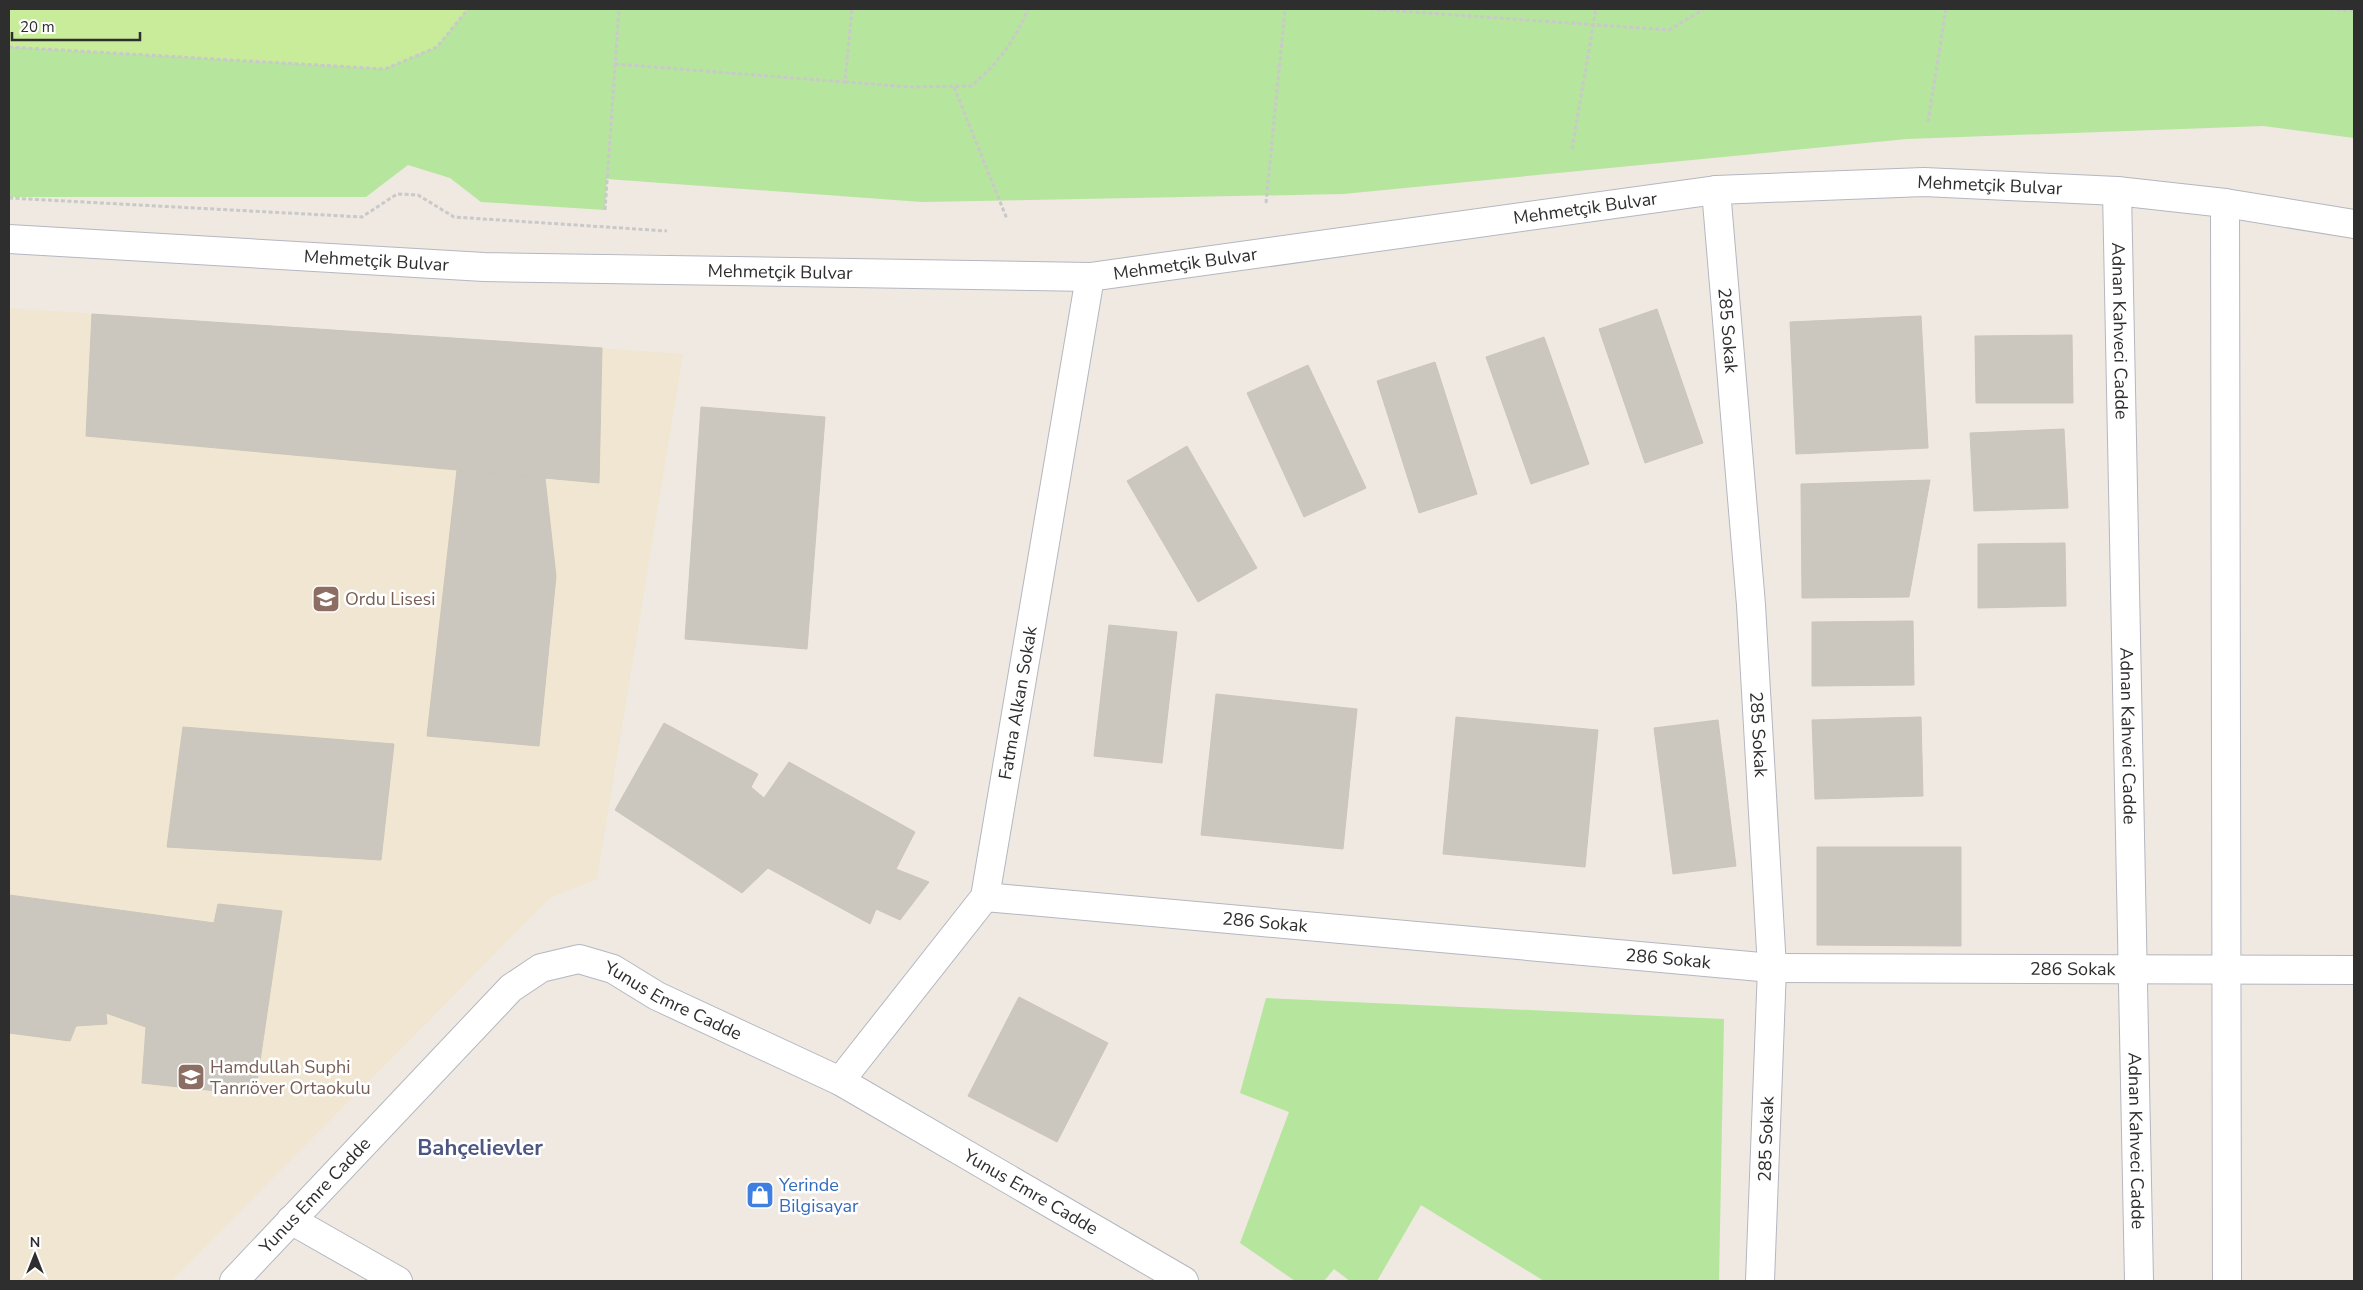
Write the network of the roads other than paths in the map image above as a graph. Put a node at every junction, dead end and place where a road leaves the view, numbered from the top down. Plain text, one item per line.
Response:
1 (1716, 190) junction
2 (2117, 191) junction
3 (2225, 203) junction
4 (2354, 224) edge
5 (9, 239) edge
6 (1090, 277) junction
7 (985, 897) junction
8 (1772, 968) junction
9 (2134, 969) junction
10 (2354, 970) edge
11 (2228, 971) junction
12 (840, 1081) junction
13 (291, 1220) junction
14 (234, 1281) edge
15 (398, 1281) edge
16 (1184, 1281) edge
17 (1760, 1281) edge
18 (2139, 1281) edge
19 (2227, 1281) edge

1 - 2 street, Mehmetçik Bulvar
1 - 6 street, Mehmetçik Bulvar
1 - 8 street, 285 Sokak
2 - 3 street, Mehmetçik Bulvar
2 - 9 street, Adnan Kahveci Cadde
3 - 4 street, Mehmetçik Bulvar
3 - 11 street
5 - 6 street, Mehmetçik Bulvar
6 - 7 street, Fatma Alkan Sokak
7 - 8 street, 286 Sokak
7 - 12 street, Fatma Alkan Sokak
8 - 9 street, 286 Sokak
8 - 17 street, 285 Sokak
9 - 11 street, 286 Sokak
9 - 18 street, Adnan Kahveci Cadde
10 - 11 street, 286 Sokak
11 - 19 street
12 - 13 street, Yunus Emre Cadde
12 - 16 street, Yunus Emre Cadde
13 - 14 street, Yunus Emre Cadde
13 - 15 street

